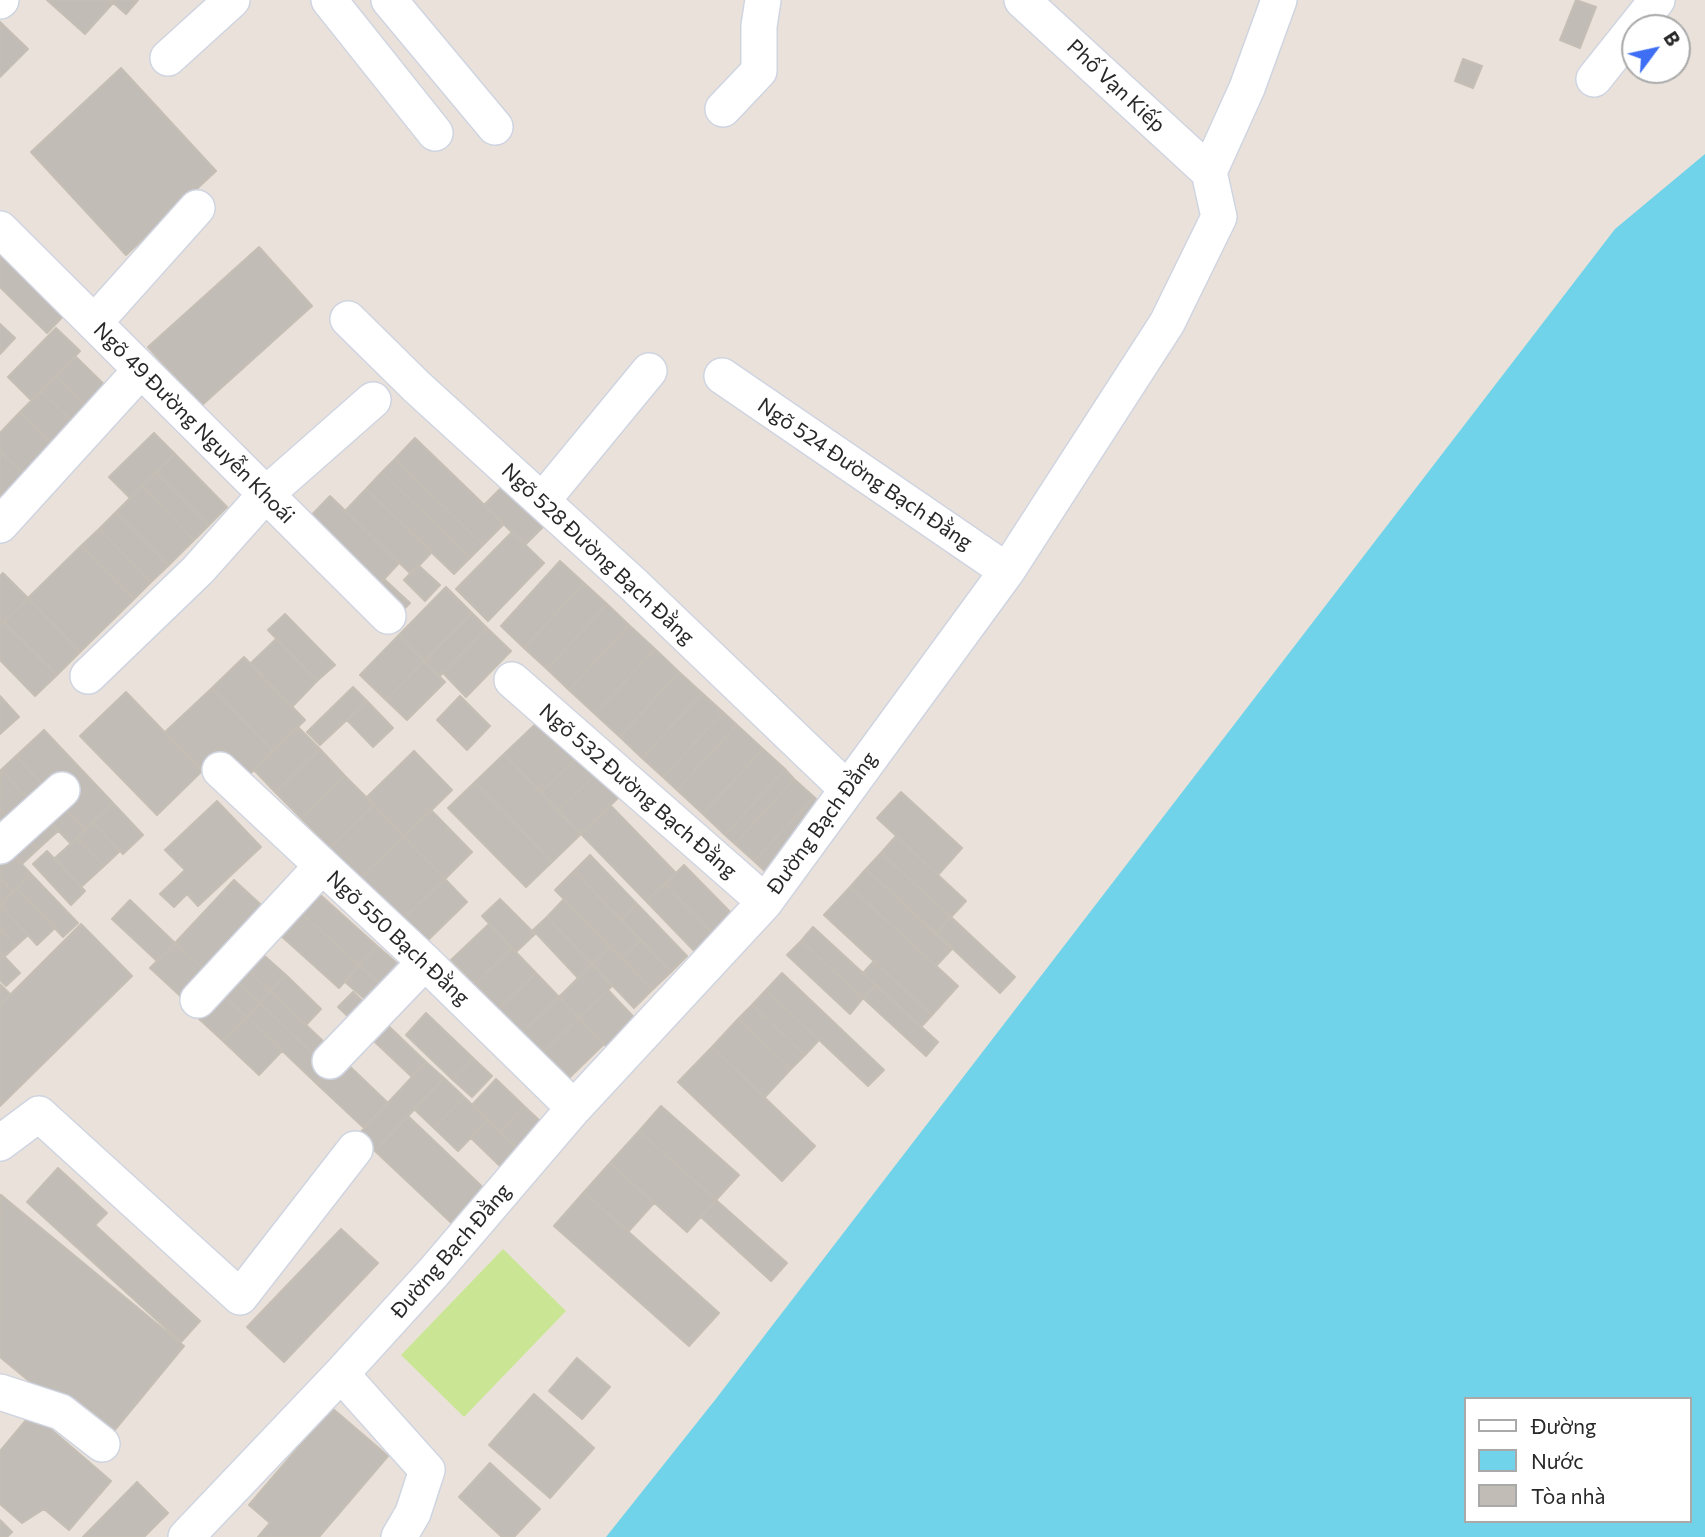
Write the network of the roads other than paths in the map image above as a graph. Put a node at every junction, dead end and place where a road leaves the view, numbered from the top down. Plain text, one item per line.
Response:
1 (232, 0) edge
2 (329, 0) edge
3 (388, 0) edge
4 (762, 0) edge
5 (1022, 0) edge
6 (1279, 0) edge
7 (1643, 4) edge
8 (168, 58) dead end
9 (1594, 79) dead end
10 (723, 110) dead end
11 (495, 127) dead end
12 (435, 133) dead end
13 (1209, 172) junction
14 (197, 208) dead end
15 (0, 229) edge
16 (348, 319) dead end
17 (94, 323) junction
18 (141, 370) junction
19 (649, 371) dead end
20 (722, 376) dead end
21 (373, 400) dead end
22 (265, 495) junction
23 (542, 501) junction
24 (0, 525) edge
25 (1007, 571) junction
26 (388, 616) dead end
27 (88, 676) dead end
28 (512, 680) dead end
29 (220, 770) dead end
30 (847, 789) junction
31 (62, 790) dead end
32 (0, 846) edge
33 (322, 866) junction
34 (765, 902) junction
35 (425, 962) junction
36 (198, 1000) dead end
37 (330, 1061) dead end
38 (574, 1108) junction
39 (0, 1143) edge
40 (355, 1149) dead end
41 (341, 1374) junction
42 (0, 1392) edge
43 (102, 1444) dead end
44 (186, 1537) edge
45 (399, 1537) edge

1 - 8 street
2 - 12 street
3 - 11 street
4 - 10 street
5 - 13 street, Phố Vạn Kiếp
6 - 13 street
7 - 9 street
13 - 25 street, Đường Bạch Đằng
14 - 17 street
15 - 17 street, Ngõ 49 Đường Nguyễn Khoái
16 - 23 street, Ngõ 528 Đường Bạch Đằng
17 - 18 street, Ngõ 49 Đường Nguyễn Khoái
18 - 22 street, Ngõ 49 Đường Nguyễn Khoái
18 - 24 street
19 - 23 street
20 - 25 street, Ngõ 524 Đường Bạch Đằng
21 - 22 street
22 - 26 street, Ngõ 49 Đường Nguyễn Khoái
22 - 27 street
23 - 30 street, Ngõ 528 Đường Bạch Đằng
25 - 30 street, Đường Bạch Đằng
28 - 34 street, Ngõ 532 Đường Bạch Đằng
29 - 33 street, Ngõ 550 Bạch Đằng
30 - 34 street, Đường Bạch Đằng
31 - 32 street
33 - 35 street, Ngõ 550 Bạch Đằng
33 - 36 street
34 - 38 street, Đường Bạch Đằng
35 - 37 street
35 - 38 street, Ngõ 550 Bạch Đằng
38 - 41 street, Đường Bạch Đằng
39 - 40 street
41 - 44 street, Đường Bạch Đằng
41 - 45 street
42 - 43 street

